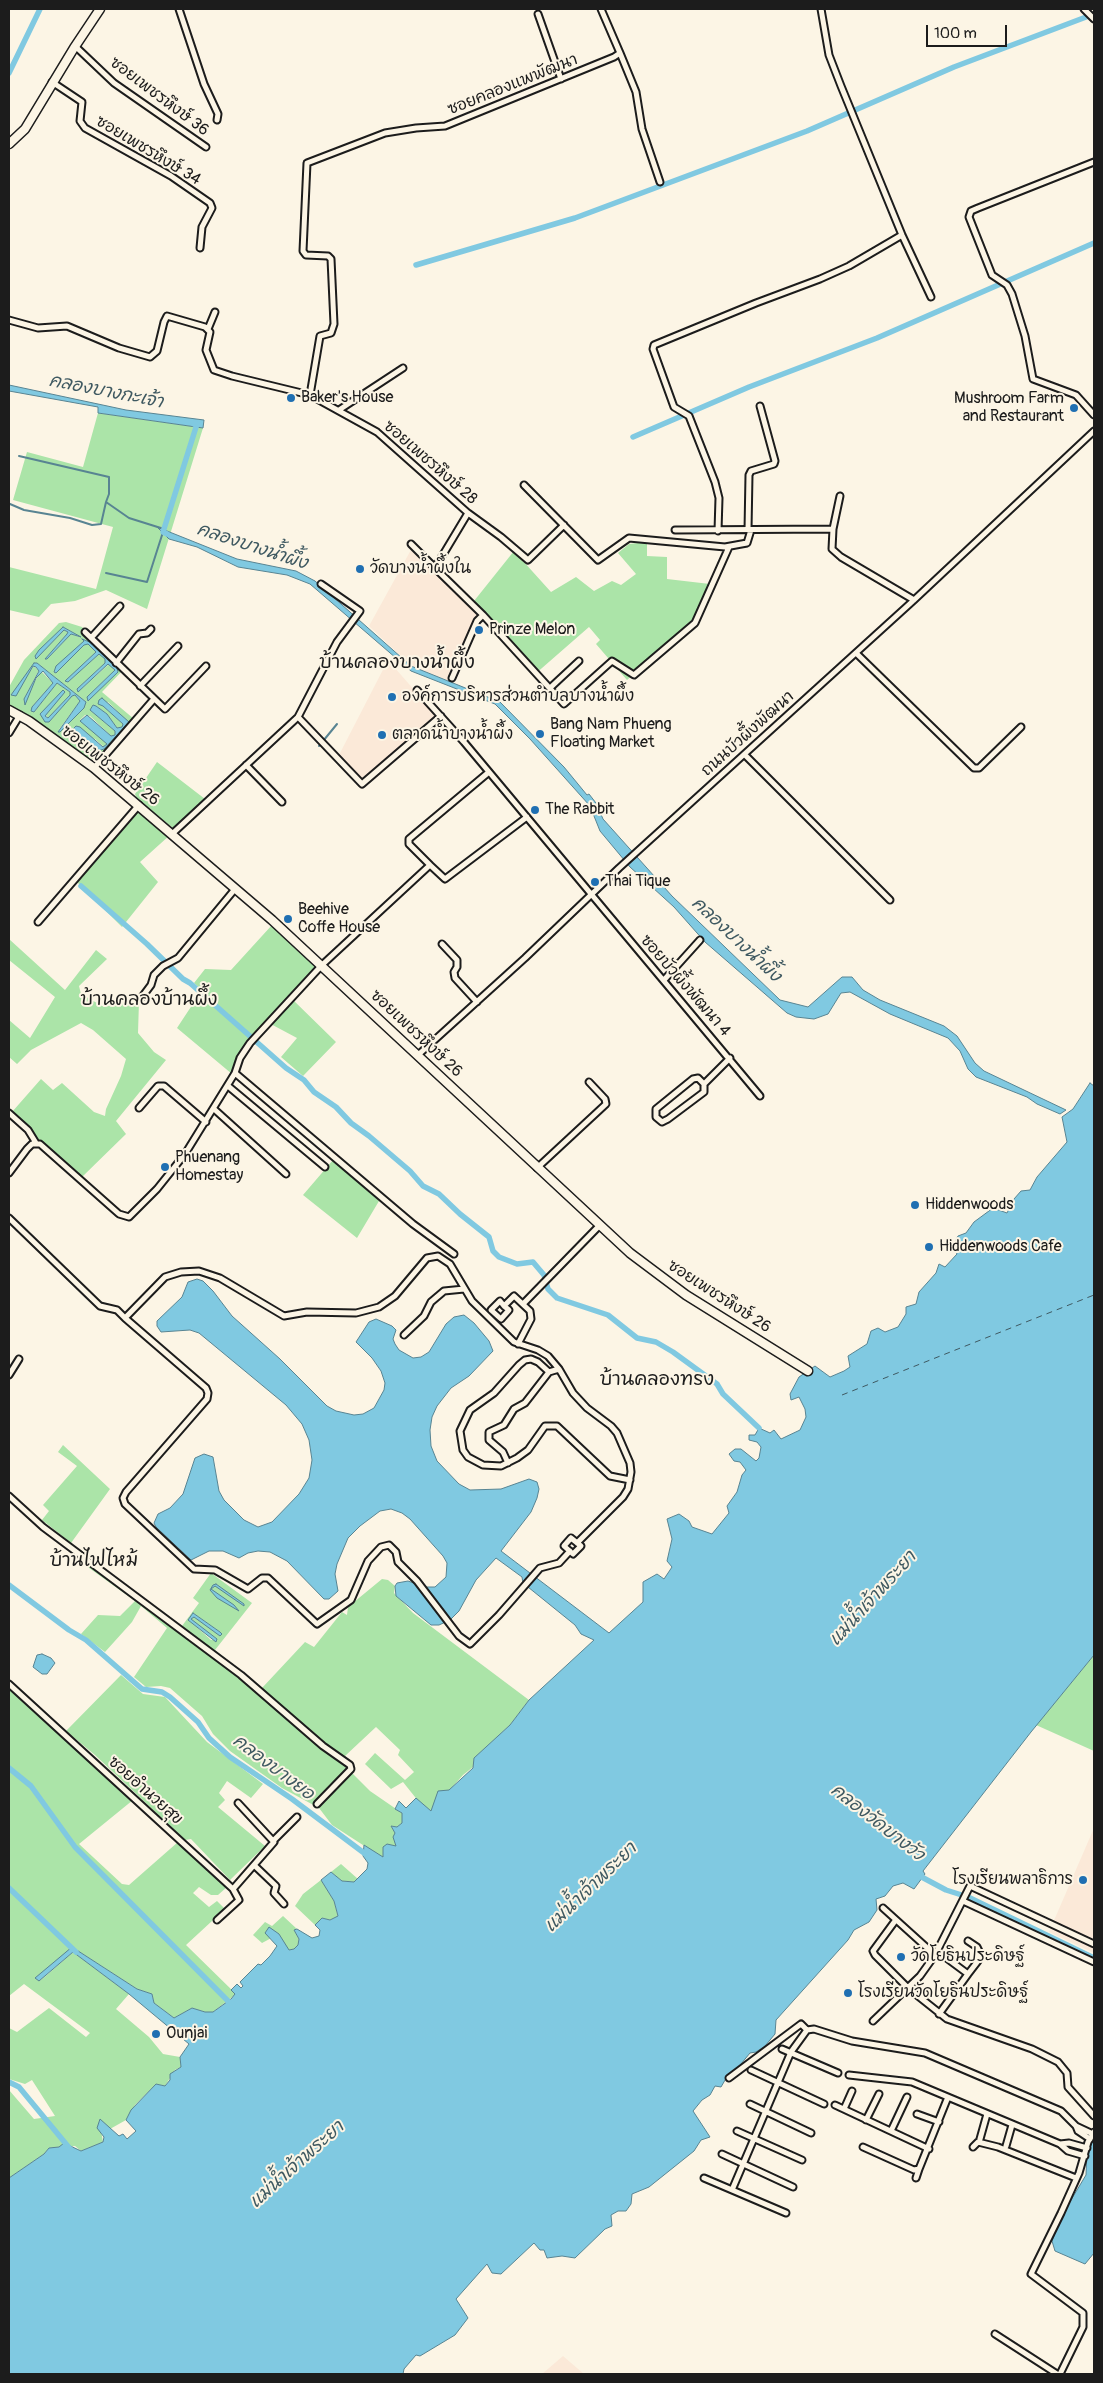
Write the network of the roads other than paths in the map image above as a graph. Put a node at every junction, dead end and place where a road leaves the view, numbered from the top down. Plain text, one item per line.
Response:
1 (100, 9) edge
2 (179, 9) edge
3 (601, 9) edge
4 (821, 9) edge
5 (1086, 11) edge
6 (538, 14) dead end
7 (1094, 19) edge
8 (75, 46) junction
9 (620, 53) junction
10 (561, 79) junction
11 (52, 82) junction
12 (216, 120) dead end
13 (9, 144) edge
14 (206, 147) dead end
15 (1094, 162) edge
16 (660, 182) dead end
17 (902, 235) junction
18 (200, 248) dead end
19 (931, 297) dead end
20 (215, 312) dead end
21 (9, 320) edge
22 (208, 329) junction
23 (403, 368) dead end
24 (310, 395) junction
25 (760, 406) dead end
26 (339, 410) junction
27 (1094, 414) edge
28 (1094, 431) edge
29 (524, 485) dead end
30 (840, 496) dead end
31 (468, 514) junction
32 (564, 525) junction
33 (833, 529) junction
34 (676, 530) dead end
35 (750, 530) junction
36 (718, 531) junction
37 (411, 544) dead end
38 (729, 547) junction
39 (435, 568) junction
40 (321, 584) dead end
41 (914, 600) junction
42 (120, 606) dead end
43 (483, 615) junction
44 (151, 629) dead end
45 (85, 632) dead end
46 (91, 638) junction
47 (178, 646) dead end
48 (856, 652) junction
49 (579, 661) dead end
50 (116, 663) junction
51 (206, 666) dead end
52 (452, 678) dead end
53 (140, 686) junction
54 (550, 688) junction
55 (417, 690) dead end
56 (154, 699) junction
57 (9, 710) edge
58 (20, 715) junction
59 (441, 716) junction
60 (298, 717) junction
61 (1022, 727) dead end
62 (9, 733) edge
63 (744, 755) junction
64 (246, 765) junction
65 (94, 768) junction
66 (488, 772) junction
67 (282, 802) dead end
68 (139, 805) junction
69 (527, 817) junction
70 (172, 834) junction
71 (430, 865) junction
72 (235, 889) junction
73 (591, 894) junction
74 (890, 900) dead end
75 (38, 922) dead end
76 (700, 940) dead end
77 (442, 944) dead end
78 (322, 965) junction
79 (664, 980) junction
80 (142, 997) dead end
81 (477, 1002) junction
82 (418, 1055) junction
83 (730, 1058) junction
84 (235, 1073) junction
85 (589, 1082) dead end
86 (704, 1084) junction
87 (228, 1086) junction
88 (760, 1096) dead end
89 (139, 1108) dead end
90 (214, 1109) junction
91 (9, 1113) edge
92 (206, 1122) junction
93 (36, 1143) junction
94 (325, 1167) dead end
95 (537, 1168) junction
96 (9, 1173) edge
97 (286, 1174) dead end
98 (9, 1218) edge
99 (599, 1226) junction
100 (454, 1254) dead end
101 (464, 1289) junction
102 (523, 1304) junction
103 (504, 1306) dead end
104 (125, 1318) junction
105 (404, 1335) dead end
106 (518, 1344) junction
107 (19, 1359) dead end
108 (559, 1369) junction
109 (808, 1371) dead end
110 (549, 1372) junction
111 (9, 1375) edge
112 (508, 1462) junction
113 (630, 1480) junction
114 (9, 1496) edge
115 (577, 1543) junction
116 (570, 1551) junction
117 (9, 1684) edge
118 (238, 1804) dead end
119 (318, 1804) dead end
120 (297, 1817) dead end
121 (274, 1840) junction
122 (255, 1866) junction
123 (233, 1889) junction
124 (964, 1899) junction
125 (284, 1904) dead end
126 (883, 1908) dead end
127 (217, 1920) dead end
128 (895, 1921) junction
129 (968, 1940) dead end
130 (1094, 1944) edge
131 (936, 1953) junction
132 (1094, 1962) edge
133 (968, 1974) junction
134 (908, 1988) junction
135 (939, 2014) junction
136 (873, 2021) dead end
137 (807, 2030) junction
138 (782, 2049) dead end
139 (791, 2052) junction
140 (751, 2070) dead end
141 (838, 2073) dead end
142 (849, 2074) dead end
143 (729, 2078) dead end
144 (779, 2082) junction
145 (852, 2091) dead end
146 (879, 2094) dead end
147 (907, 2097) dead end
148 (948, 2097) junction
149 (750, 2104) dead end
150 (824, 2104) dead end
151 (835, 2105) dead end
152 (844, 2109) junction
153 (766, 2112) junction
154 (917, 2114) dead end
155 (987, 2114) junction
156 (1094, 2116) edge
157 (866, 2120) junction
158 (939, 2122) junction
159 (1012, 2125) junction
160 (738, 2131) dead end
161 (891, 2131) junction
162 (811, 2132) dead end
163 (1092, 2135) edge
164 (755, 2138) junction
165 (980, 2139) dead end
166 (1060, 2144) junction
167 (1006, 2146) dead end
168 (863, 2147) dead end
169 (973, 2147) dead end
170 (1087, 2148) junction
171 (929, 2149) junction
172 (722, 2154) dead end
173 (1084, 2156) junction
174 (802, 2160) dead end
175 (744, 2164) junction
176 (919, 2169) junction
177 (704, 2178) dead end
178 (916, 2178) dead end
179 (1076, 2178) junction
180 (793, 2187) dead end
181 (732, 2190) junction
182 (786, 2214) dead end
183 (995, 2334) dead end
184 (1058, 2374) edge

1 - 8 street
2 - 12 street
3 - 9 street
4 - 17 street
5 - 7 street
6 - 10 street
8 - 11 street
8 - 14 street, ซอยเพชรหึงษ์ 36
9 - 10 street, ซอยคลองแพพัฒนา
9 - 16 street
10 - 24 street, ซอยคลองแพพัฒนา
11 - 13 street
11 - 18 street, ซอยเพชรหึงษ์ 34
15 - 27 street
17 - 19 street
17 - 36 street
20 - 22 street, ซอยเพชรหึงษ์ 28
21 - 22 street
22 - 24 street, ซอยเพชรหึงษ์ 28
23 - 26 street
24 - 26 street, ซอยเพชรหึงษ์ 28
25 - 35 street
26 - 31 street, ซอยเพชรหึงษ์ 28
28 - 41 street, ถนนบัวผึ้งพัฒนา
29 - 32 street
30 - 33 street
31 - 32 street, ซอยเพชรหึงษ์ 28
31 - 39 street
32 - 38 street
33 - 35 street
33 - 41 street
34 - 36 street
35 - 36 street
35 - 38 street
37 - 39 street
38 - 54 street
39 - 43 street
40 - 60 street
41 - 48 street, ถนนบัวผึ้งพัฒนา
42 - 46 street
43 - 52 street
43 - 54 street
44 - 50 street
45 - 46 street
46 - 50 street
47 - 53 street
48 - 61 street
48 - 63 street, ถนนบัวผึ้งพัฒนา
49 - 54 street
50 - 53 street
51 - 56 street
53 - 56 street
55 - 59 street, ซอยบัวผึ้งพัฒนา 4
56 - 65 street
57 - 58 street, ซอยเพชรหึงษ์ 26
58 - 62 street
58 - 65 street, ซอยเพชรหึงษ์ 26
59 - 60 street
59 - 66 street, ซอยบัวผึ้งพัฒนา 4
60 - 64 street
63 - 73 street, ถนนบัวผึ้งพัฒนา
63 - 74 street
64 - 67 street
64 - 70 street
65 - 68 street, ซอยเพชรหึงษ์ 26
66 - 69 street, ซอยบัวผึ้งพัฒนา 4
66 - 71 street
68 - 70 street, ซอยเพชรหึงษ์ 26
68 - 75 street
69 - 71 street
69 - 73 street, ซอยบัวผึ้งพัฒนา 4
70 - 72 street, ซอยเพชรหึงษ์ 26
71 - 78 street
72 - 78 street, ซอยเพชรหึงษ์ 26
72 - 80 street
73 - 79 street, ซอยบัวผึ้งพัฒนา 4
73 - 81 street, ถนนบัวผึ้งพัฒนา
76 - 79 street
77 - 81 street
78 - 82 street, ซอยเพชรหึงษ์ 26
78 - 84 street
79 - 83 street, ซอยบัวผึ้งพัฒนา 4
81 - 82 street, ถนนบัวผึ้งพัฒนา
82 - 95 street, ซอยเพชรหึงษ์ 26
83 - 86 street
83 - 88 street, ซอยบัวผึ้งพัฒนา 4
84 - 87 street
84 - 100 street
85 - 95 street
86 - 86 street
87 - 90 street
87 - 94 street
89 - 92 street
90 - 92 street
90 - 97 street
91 - 93 street
92 - 93 street
93 - 96 street
95 - 99 street, ซอยเพชรหึงษ์ 26
98 - 104 street
99 - 102 street
99 - 109 street, ซอยเพชรหึงษ์ 26
101 - 104 street
101 - 105 street
101 - 106 street
102 - 103 street
102 - 106 street
104 - 116 street
106 - 108 street
107 - 111 street
108 - 110 street
108 - 113 street
110 - 112 street
110 - 112 street
112 - 113 street
113 - 115 street
114 - 119 street
115 - 116 street
115 - 116 street
117 - 123 street, ซอยอำนวยสุข
118 - 121 street
120 - 121 street
121 - 122 street
122 - 123 street
122 - 125 street
123 - 127 street
124 - 130 street
124 - 131 street
124 - 132 street
126 - 128 street
128 - 131 street
128 - 134 street
129 - 133 street
131 - 133 street
131 - 134 street
133 - 135 street
134 - 135 street
134 - 136 street
135 - 156 street
137 - 139 street
137 - 143 street
137 - 163 street
138 - 139 street
139 - 141 street
139 - 144 street
140 - 144 street
142 - 148 street
144 - 150 street
144 - 153 street
145 - 152 street
146 - 157 street
147 - 161 street
148 - 155 street
148 - 158 street
149 - 153 street
151 - 152 street
152 - 157 street
153 - 162 street
153 - 164 street
154 - 158 street
155 - 159 street
155 - 165 street
157 - 161 street
158 - 171 street
159 - 166 street
159 - 167 street
160 - 164 street
161 - 171 street
163 - 170 street
164 - 174 street
164 - 175 street
166 - 170 street
166 - 173 street
168 - 176 street
169 - 179 street
170 - 173 street
171 - 176 street
172 - 175 street
173 - 179 street
175 - 180 street
175 - 181 street
176 - 178 street
177 - 181 street
179 - 184 street
181 - 182 street
183 - 184 street

